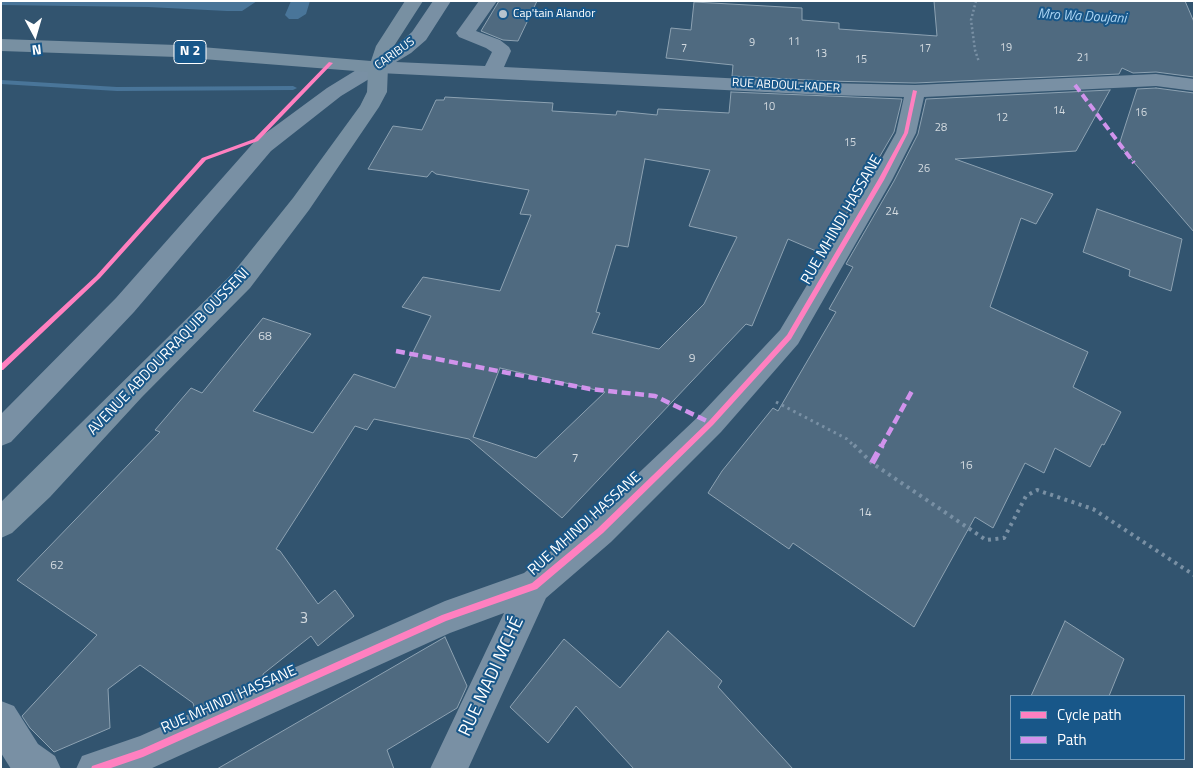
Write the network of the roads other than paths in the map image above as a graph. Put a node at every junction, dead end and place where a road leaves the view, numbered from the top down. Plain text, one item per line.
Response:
1 (414, 1) edge
2 (442, 1) edge
3 (488, 1) edge
4 (1, 45) edge
5 (378, 67) junction
6 (492, 73) junction
7 (1194, 84) edge
8 (915, 91) junction
9 (1, 433) edge
10 (1, 522) edge
11 (534, 586) junction
12 (1, 719) edge
13 (42, 769) edge
14 (95, 769) edge
15 (449, 769) edge

1 - 5 main road, AVENUE ABDOURRAQUIB OUSSENI
2 - 5 street, CARIBUS
3 - 6 street
4 - 5 main road, N 2
5 - 6 street, RUE ABDOUL-KADER
5 - 9 street, CARIBUS
5 - 10 main road, AVENUE ABDOURRAQUIB OUSSENI
6 - 8 street, RUE ABDOUL-KADER
7 - 8 street, RUE ABDOUL-KADER
8 - 11 street, RUE MHINDI HASSANE
11 - 14 street, RUE MHINDI HASSANE
11 - 15 street, RUE MADI MCHÉ
12 - 13 street

